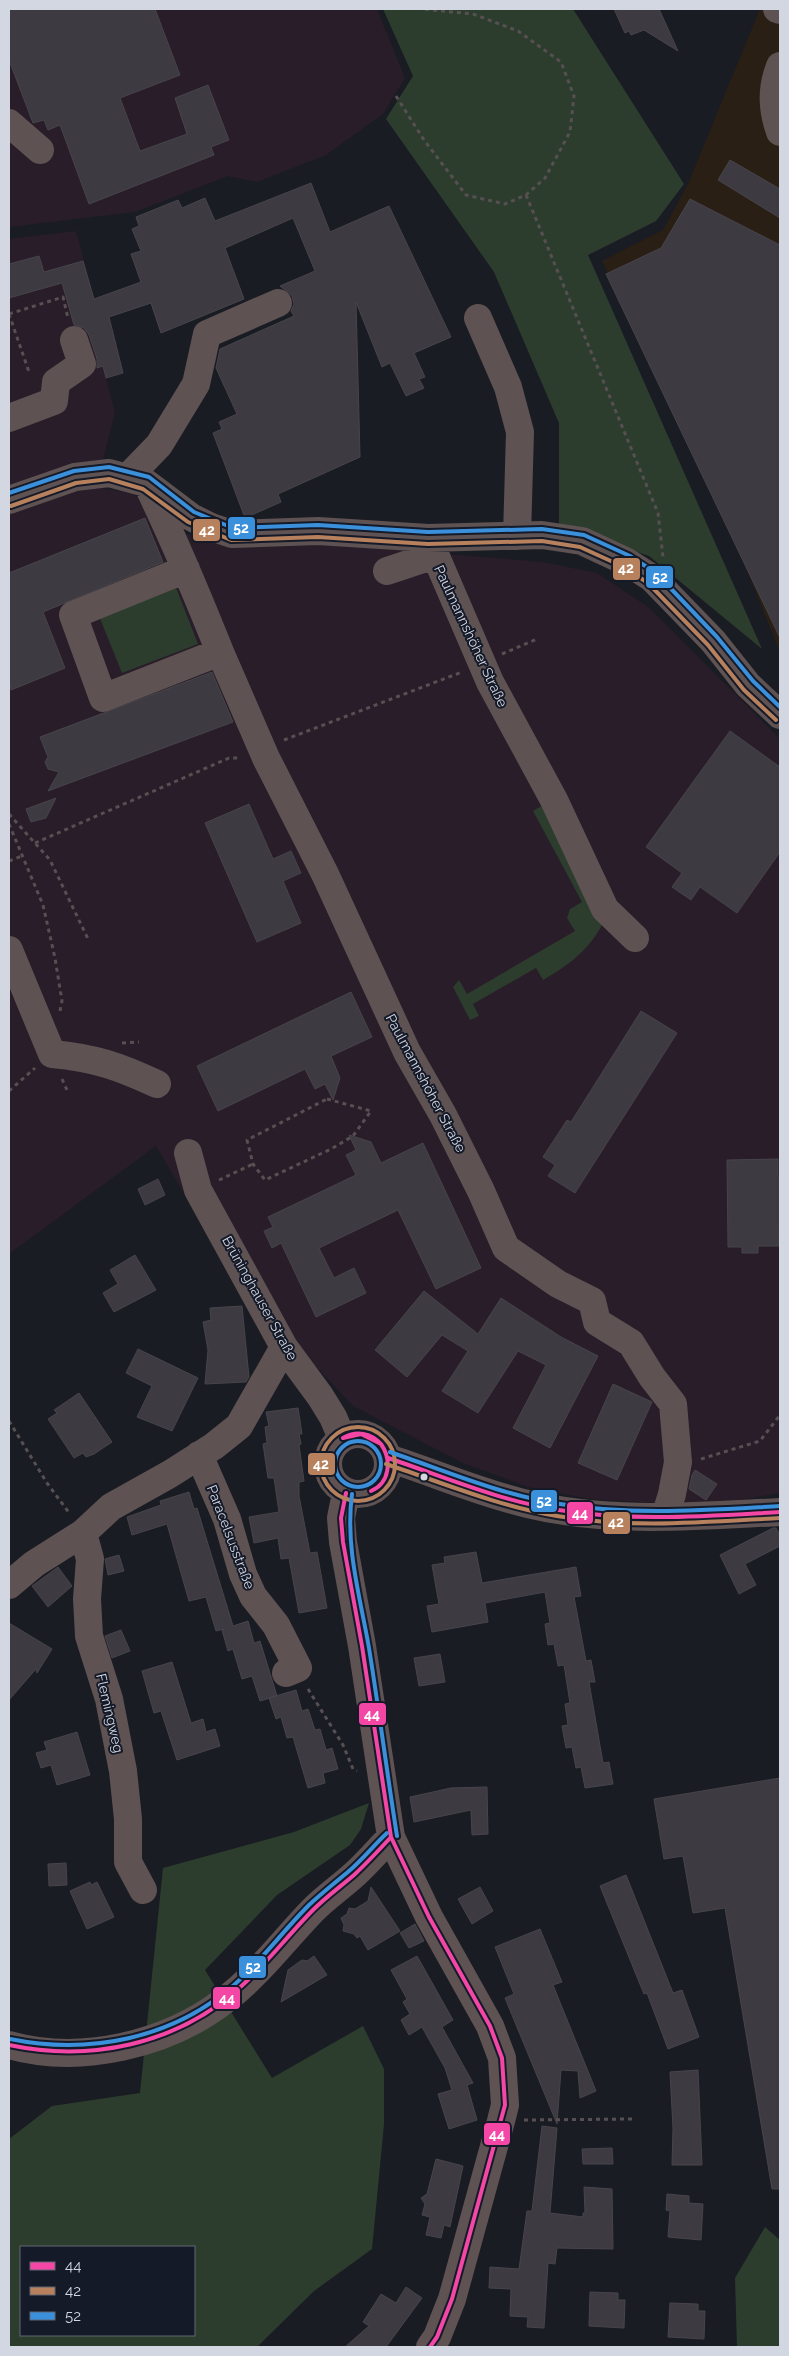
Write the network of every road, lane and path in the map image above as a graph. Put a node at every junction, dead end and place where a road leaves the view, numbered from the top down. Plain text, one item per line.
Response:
1 (422, 9) edge
2 (777, 9) edge
3 (780, 10) edge
4 (780, 66) edge
5 (396, 96) dead end
6 (9, 123) edge
7 (780, 132) edge
8 (40, 150) dead end
9 (526, 195) junction
10 (278, 303) dead end
11 (9, 314) edge
12 (478, 318) dead end
13 (74, 340) joint
14 (28, 372) dead end
15 (9, 418) edge
16 (138, 479) junction
17 (9, 500) edge
18 (517, 536) junction
19 (431, 547) junction
20 (664, 560) dead end
21 (186, 569) junction
22 (387, 571) dead end
23 (538, 639) dead end
24 (512, 650) dead end
25 (220, 652) junction
26 (482, 664) junction
27 (780, 715) edge
28 (264, 753) junction
29 (9, 814) edge
30 (9, 824) edge
31 (35, 843) junction
32 (22, 856) junction
33 (9, 861) edge
34 (635, 938) dead end
35 (89, 941) dead end
36 (9, 950) edge
37 (60, 1015) dead end
38 (157, 1084) dead end
39 (188, 1153) dead end
40 (254, 1164) junction
41 (198, 1190) junction
42 (284, 1347) junction
43 (780, 1415) edge
44 (9, 1421) edge
45 (342, 1438) junction
46 (199, 1455) junction
47 (388, 1458) junction
48 (678, 1462) junction
49 (346, 1493) junction
50 (780, 1512) edge
51 (665, 1517) junction
52 (83, 1533) junction
53 (9, 1585) edge
54 (292, 1670) joint
55 (343, 1745) dead end
56 (390, 1838) junction
57 (143, 1890) dead end
58 (9, 2045) edge
59 (633, 2119) dead end
60 (501, 2121) junction
61 (430, 2347) edge

1 - 9 path
2 - 3 street
4 - 7 street
5 - 9 path
6 - 8 street
9 - 20 path
10 - 16 street
11 - 13 path
11 - 14 path
12 - 18 street
13 - 15 street
16 - 17 street
16 - 19 street
16 - 21 street, Paulmannshöher Straße
18 - 19 street
18 - 27 street
19 - 22 street
19 - 26 street, Paulmannshöher Straße
21 - 25 street, Paulmannshöher Straße
21 - 25 street
23 - 24 path
25 - 28 street, Paulmannshöher Straße
26 - 28 path
26 - 34 street, Paulmannshöher Straße
28 - 31 path
28 - 48 street, Paulmannshöher Straße
29 - 31 path
30 - 32 path
31 - 35 path
32 - 33 path
32 - 37 path
36 - 38 street
39 - 41 street, Brüninghauser Straße
40 - 40 path
40 - 41 path
41 - 42 street, Brüninghauser Straße
42 - 45 street, Brüninghauser Straße
42 - 46 street
43 - 48 path
44 - 52 path
45 - 47 street
45 - 49 street
46 - 52 street
46 - 54 street, Paracelsusstraße
47 - 49 street
47 - 51 street
48 - 51 street, Paulmannshöher Straße
49 - 56 street
50 - 51 street
52 - 53 street
52 - 57 street, Flemingweg
54 - 55 path
56 - 58 street
56 - 60 street
59 - 60 path
60 - 61 street

